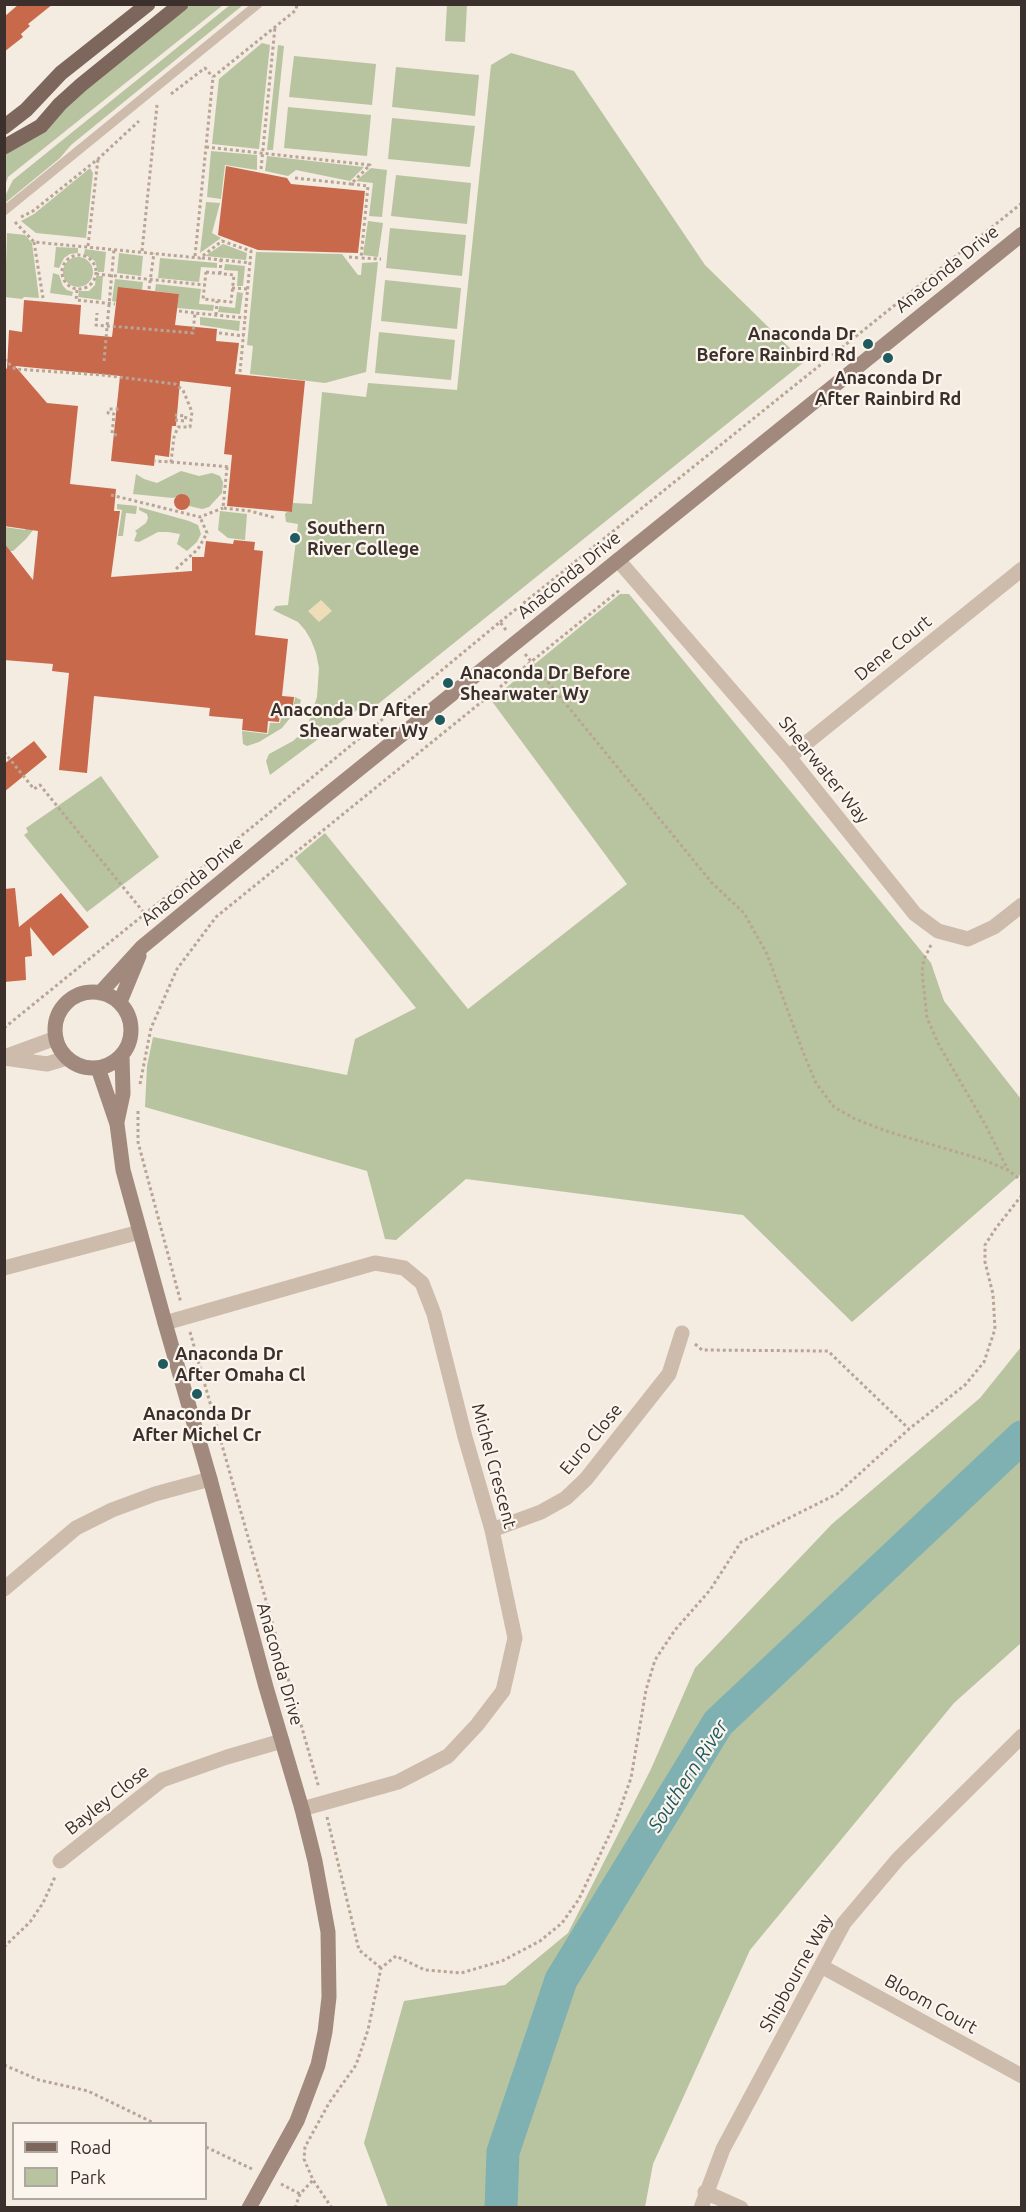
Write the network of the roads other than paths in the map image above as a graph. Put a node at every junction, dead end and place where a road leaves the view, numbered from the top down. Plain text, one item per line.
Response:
1 (148, 4) edge
2 (181, 4) edge
3 (258, 4) edge
4 (4, 127) edge
5 (4, 147) edge
6 (4, 211) edge
7 (1022, 234) edge
8 (618, 560) junction
9 (1022, 569) edge
10 (789, 757) junction
11 (1022, 905) edge
12 (142, 947) junction
13 (100, 993) junction
14 (120, 1002) junction
15 (56, 1038) junction
16 (122, 1055) junction
17 (4, 1057) edge
18 (67, 1058) junction
19 (98, 1068) junction
20 (117, 1124) junction
21 (140, 1232) junction
22 (4, 1268) edge
23 (165, 1323) junction
24 (682, 1334) road end
25 (210, 1479) junction
26 (492, 1530) junction
27 (4, 1588) edge
28 (282, 1741) junction
29 (1020, 1741) edge
30 (302, 1809) junction
31 (60, 1861) road end
32 (821, 1966) junction
33 (1022, 2076) edge
34 (705, 2192) junction
35 (249, 2208) edge
36 (701, 2208) edge
37 (741, 2208) edge

1 - 4 main road
2 - 5 main road
3 - 6 lane
7 - 8 main road, Anaconda Drive
8 - 10 street, Shearwater Way
8 - 12 main road, Anaconda Drive
9 - 10 street, Dene Court
10 - 11 street, Shearwater Way
12 - 13 main road, Anaconda Drive
12 - 14 main road, Anaconda Drive
13 - 14 main road
13 - 15 main road
14 - 16 main road, Anaconda Drive
15 - 17 street
15 - 18 main road
16 - 19 main road
16 - 20 main road, Anaconda Drive
17 - 18 street
18 - 19 main road
19 - 20 main road, Anaconda Drive
20 - 21 main road, Anaconda Drive
21 - 22 street
21 - 23 main road, Anaconda Drive
23 - 25 main road, Anaconda Drive
23 - 26 street, Michel Crescent
24 - 26 street, Euro Close
25 - 27 street
25 - 28 main road, Anaconda Drive
26 - 30 street, Michel Crescent
28 - 30 main road, Anaconda Drive
28 - 31 street, Bayley Close
29 - 32 street, Shipbourne Way
30 - 35 main road, Anaconda Drive
32 - 33 street, Bloom Court
32 - 34 street, Shipbourne Way
34 - 36 street, Shipbourne Way
34 - 37 street

